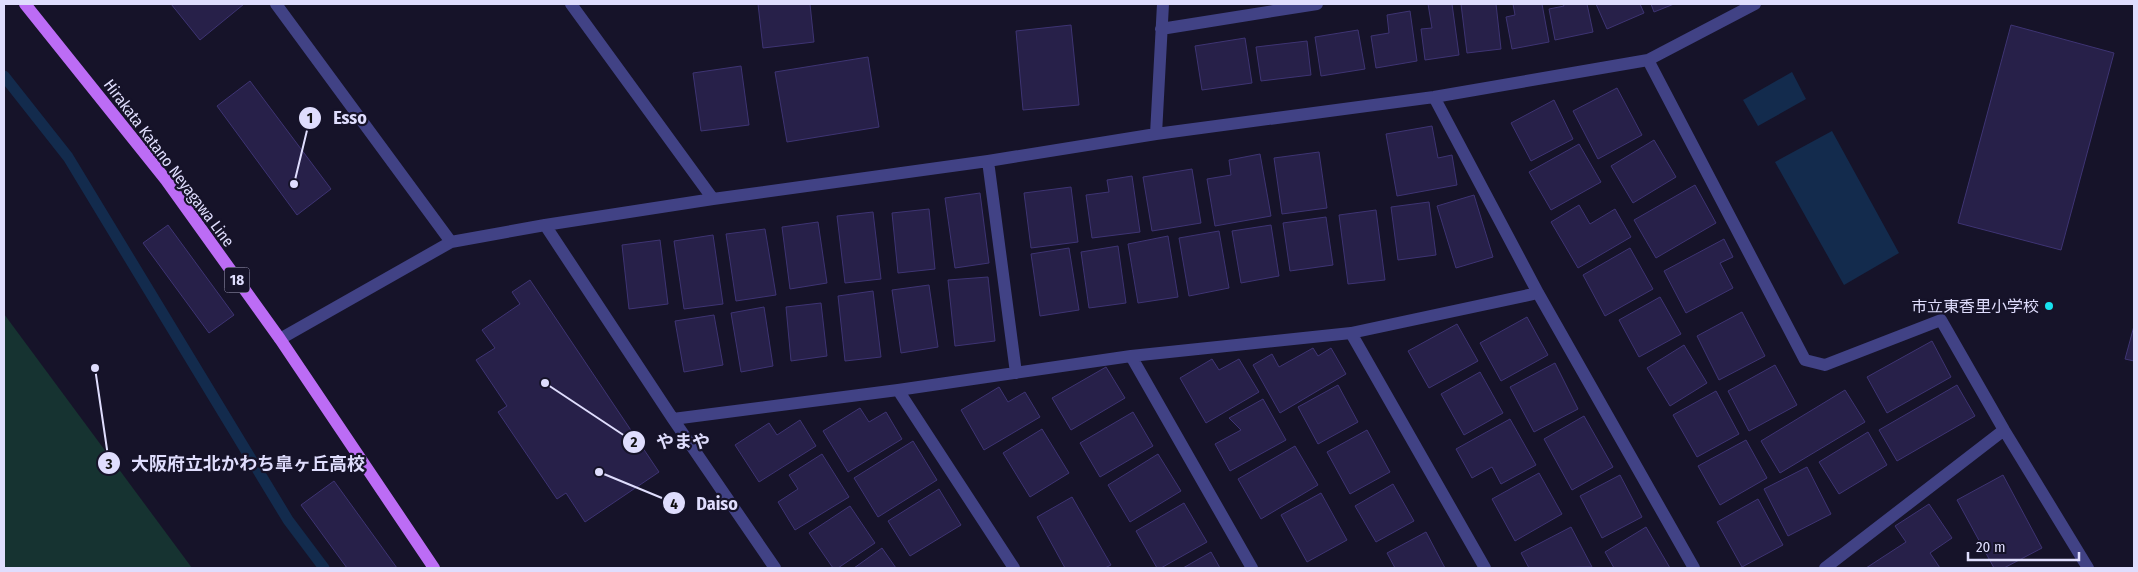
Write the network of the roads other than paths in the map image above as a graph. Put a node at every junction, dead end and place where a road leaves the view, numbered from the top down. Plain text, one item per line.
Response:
1 (25, 4) edge
2 (276, 4) edge
3 (571, 4) edge
4 (1163, 4) edge
5 (1317, 4) edge
6 (1755, 4) edge
7 (1161, 29) junction
8 (1648, 60) junction
9 (1434, 97) junction
10 (1156, 134) junction
11 (988, 161) junction
12 (713, 199) junction
13 (545, 225) junction
14 (451, 242) junction
15 (1538, 293) junction
16 (1351, 333) junction
17 (280, 339) junction
18 (1131, 356) junction
19 (1016, 373) junction
20 (898, 390) junction
21 (673, 419) junction
22 (2004, 430) junction
23 (434, 568) edge
24 (775, 568) edge
25 (1014, 568) edge
26 (1252, 568) edge
27 (1486, 568) edge
28 (1694, 568) edge
29 (1825, 568) edge
30 (2088, 568) edge

1 - 17 main road, Hirakata Katano Neyagawa Line / 18
2 - 14 street
3 - 12 street
4 - 7 street
5 - 7 street
6 - 8 street
7 - 10 street
8 - 9 street
8 - 22 street
9 - 10 street
9 - 15 street
10 - 11 street
11 - 12 street
11 - 19 street
12 - 13 street
13 - 14 street
13 - 21 street
14 - 17 street
15 - 16 street
15 - 28 street
16 - 18 street
16 - 27 street
17 - 23 main road, Hirakata Katano Neyagawa Line / 18
18 - 19 street
18 - 26 street
19 - 20 street
20 - 21 street
20 - 25 street
21 - 24 street
22 - 29 street
22 - 30 street

